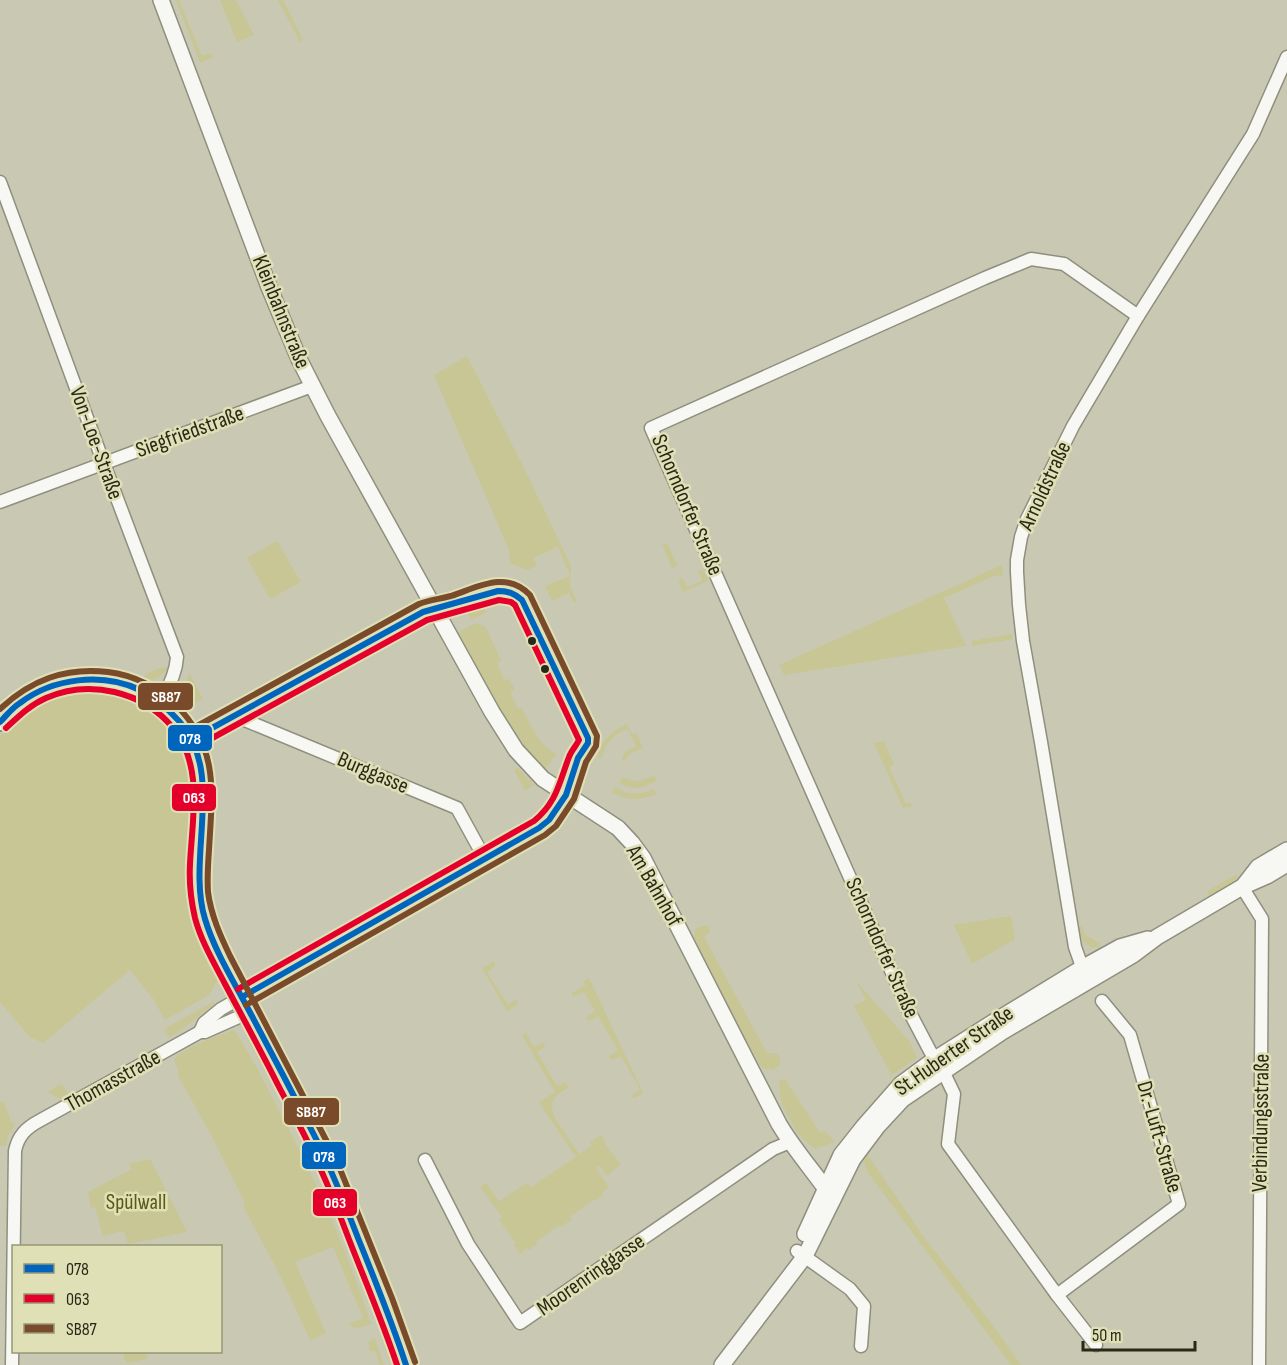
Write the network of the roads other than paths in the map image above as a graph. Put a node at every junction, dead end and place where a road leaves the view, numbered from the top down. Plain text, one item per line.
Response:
1 (161, 0) edge
2 (1287, 57) edge
3 (0, 182) edge
4 (1138, 316) junction
5 (312, 386) junction
6 (104, 464) junction
7 (0, 502) edge
8 (434, 608) junction
9 (160, 702) junction
10 (235, 716) junction
11 (0, 722) edge
12 (192, 739) junction
13 (566, 795) junction
14 (1287, 850) edge
15 (485, 859) junction
16 (1287, 864) edge
17 (1242, 887) junction
18 (1085, 975) junction
19 (242, 997) junction
20 (1102, 1001) dead end
21 (250, 1012) junction
22 (200, 1032) junction
23 (939, 1065) junction
24 (790, 1143) junction
25 (425, 1160) dead end
26 (830, 1194) junction
27 (14, 1245) edge
28 (801, 1254) junction
29 (1057, 1295) junction
30 (1096, 1345) dead end
31 (861, 1346) dead end
32 (406, 1365) edge
33 (722, 1365) edge
34 (1259, 1365) edge

1 - 5 street, Kleinbahnstraße
2 - 4 street, Arnoldstraße
3 - 6 street, Von-Loe-Straße
4 - 18 street, Arnoldstraße
4 - 23 street, Schorndorfer Straße
5 - 6 street, Siegfriedstraße
5 - 8 street, Kleinbahnstraße
6 - 7 street, Siegfriedstraße
6 - 9 street, Von-Loe-Straße
8 - 10 street
8 - 13 street, Am Bahnhof
9 - 11 main road
9 - 12 main road
10 - 12 street
10 - 15 street, Burggasse
12 - 19 main road
13 - 15 street, Thomasstraße
13 - 24 street, Am Bahnhof
14 - 17 street, St.Huberter Straße
15 - 19 street, Thomasstraße
16 - 17 street, St.Huberter Straße
17 - 18 street, St.Huberter Straße
17 - 34 street, Verbindungsstraße
18 - 23 street, St.Huberter Straße
19 - 21 main road
19 - 22 street, Thomasstraße
20 - 29 street, Dr.-Luft-Straße
21 - 22 street, Thomasstraße
21 - 32 main road
22 - 27 street, Thomasstraße
23 - 26 street, St.Huberter Straße
23 - 29 street
24 - 25 street, Moorenringgasse
24 - 26 street, Am Bahnhof
26 - 28 street, St.Huberter Straße
28 - 31 street
28 - 33 street, St.Huberter Straße
29 - 30 street

